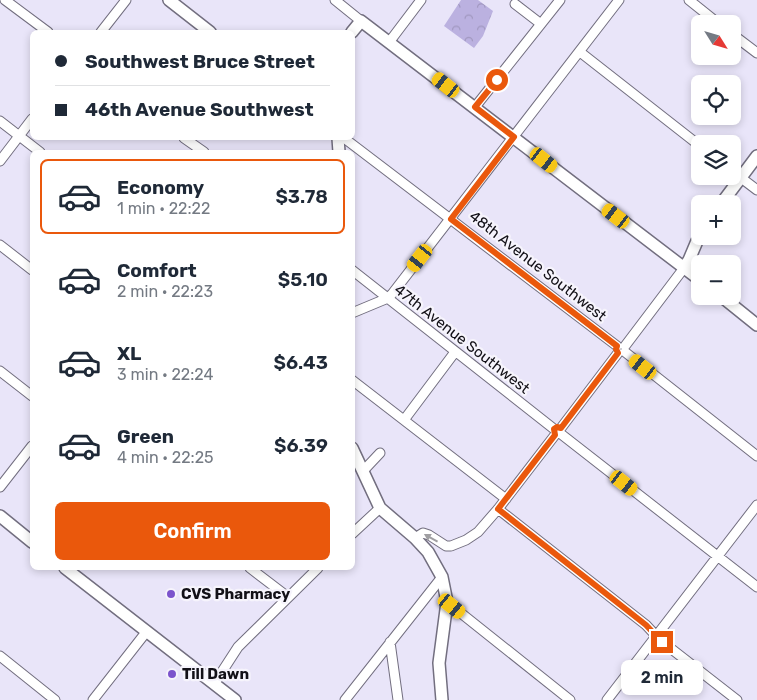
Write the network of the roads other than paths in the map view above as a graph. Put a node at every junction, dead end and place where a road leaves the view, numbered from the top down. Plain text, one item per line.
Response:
1 (6, 0) edge
2 (126, 0) edge
3 (169, 0) edge
4 (335, 0) edge
5 (421, 0) edge
6 (560, 0) edge
7 (619, 0) edge
8 (688, 0) edge
9 (516, 4) dead end
10 (707, 15) edge
11 (361, 20) junction
12 (541, 24) junction
13 (45, 30) edge
14 (103, 30) edge
15 (207, 30) edge
16 (354, 30) edge
17 (390, 41) junction
18 (741, 41) edge
19 (580, 52) junction
20 (757, 53) edge
21 (475, 107) junction
22 (0, 121) edge
23 (30, 122) edge
24 (19, 136) junction
25 (514, 137) junction
26 (691, 139) edge
27 (187, 140) edge
28 (347, 140) edge
29 (37, 150) edge
30 (201, 150) edge
31 (757, 156) edge
32 (0, 161) edge
33 (741, 170) edge
34 (741, 178) edge
35 (757, 190) edge
36 (451, 219) junction
37 (0, 245) edge
38 (695, 245) edge
39 (30, 268) edge
40 (684, 268) junction
41 (355, 272) edge
42 (691, 273) edge
43 (388, 298) junction
44 (732, 305) edge
45 (355, 312) edge
46 (757, 325) edge
47 (621, 349) junction
48 (455, 352) junction
49 (0, 371) edge
50 (355, 382) edge
51 (30, 394) edge
52 (404, 420) junction
53 (558, 431) junction
54 (30, 449) edge
55 (380, 453) dead end
56 (355, 454) edge
57 (757, 456) edge
58 (364, 470) junction
59 (0, 487) edge
60 (506, 499) junction
61 (757, 505) edge
62 (380, 508) junction
63 (498, 509) junction
64 (0, 516) edge
65 (356, 524) edge
66 (415, 538) junction
67 (30, 540) edge
68 (718, 556) junction
69 (68, 570) edge
70 (253, 570) edge
71 (316, 570) edge
72 (442, 577) junction
73 (757, 588) edge
74 (288, 598) junction
75 (447, 602) junction
76 (146, 631) junction
77 (656, 636) junction
78 (390, 642) junction
79 (0, 656) edge
80 (214, 684) junction
81 (55, 700) edge
82 (92, 700) edge
83 (235, 700) edge
84 (345, 700) edge
85 (398, 700) edge
86 (442, 700) edge
87 (570, 700) edge
88 (607, 700) edge
89 (737, 700) edge

1 - 13 street
2 - 14 street
3 - 15 street
4 - 11 street
5 - 17 street
6 - 12 street
7 - 19 street
8 - 10 street
9 - 12 street
11 - 16 street
11 - 17 street
12 - 21 street
17 - 21 street
18 - 20 street
19 - 25 street
19 - 26 street
21 - 25 street
22 - 24 street
23 - 24 street
24 - 29 street
24 - 32 street
25 - 36 street
25 - 40 street
27 - 30 street
28 - 36 street, 48th Avenue Southwest
31 - 33 street
34 - 35 street
36 - 43 street
36 - 47 street, 48th Avenue Southwest
37 - 39 street
38 - 40 street
40 - 42 street
40 - 47 street
41 - 43 street, 47th Avenue Southwest
43 - 45 street
43 - 48 street, 47th Avenue Southwest
44 - 46 street
47 - 53 street
47 - 57 street, 48th Avenue Southwest
48 - 52 street
48 - 53 street, 47th Avenue Southwest
49 - 51 street
50 - 52 street
52 - 60 street
53 - 60 street
53 - 68 street, 47th Avenue Southwest
54 - 59 street
55 - 58 street
56 - 58 street
58 - 62 street
60 - 63 street
61 - 68 street
62 - 65 street
62 - 66 street
63 -> 66 street
63 - 77 street
64 - 67 street
66 - 72 street
68 - 73 street, 47th Avenue Southwest
68 - 77 street
69 - 76 street
70 - 74 street
71 - 74 street
72 - 75 street
72 - 78 street
74 - 80 street
75 - 86 street
75 - 87 street
76 - 80 street
76 - 82 street
77 - 88 street
77 - 89 street
78 - 84 street
78 - 85 street
79 - 81 street
80 - 83 street

